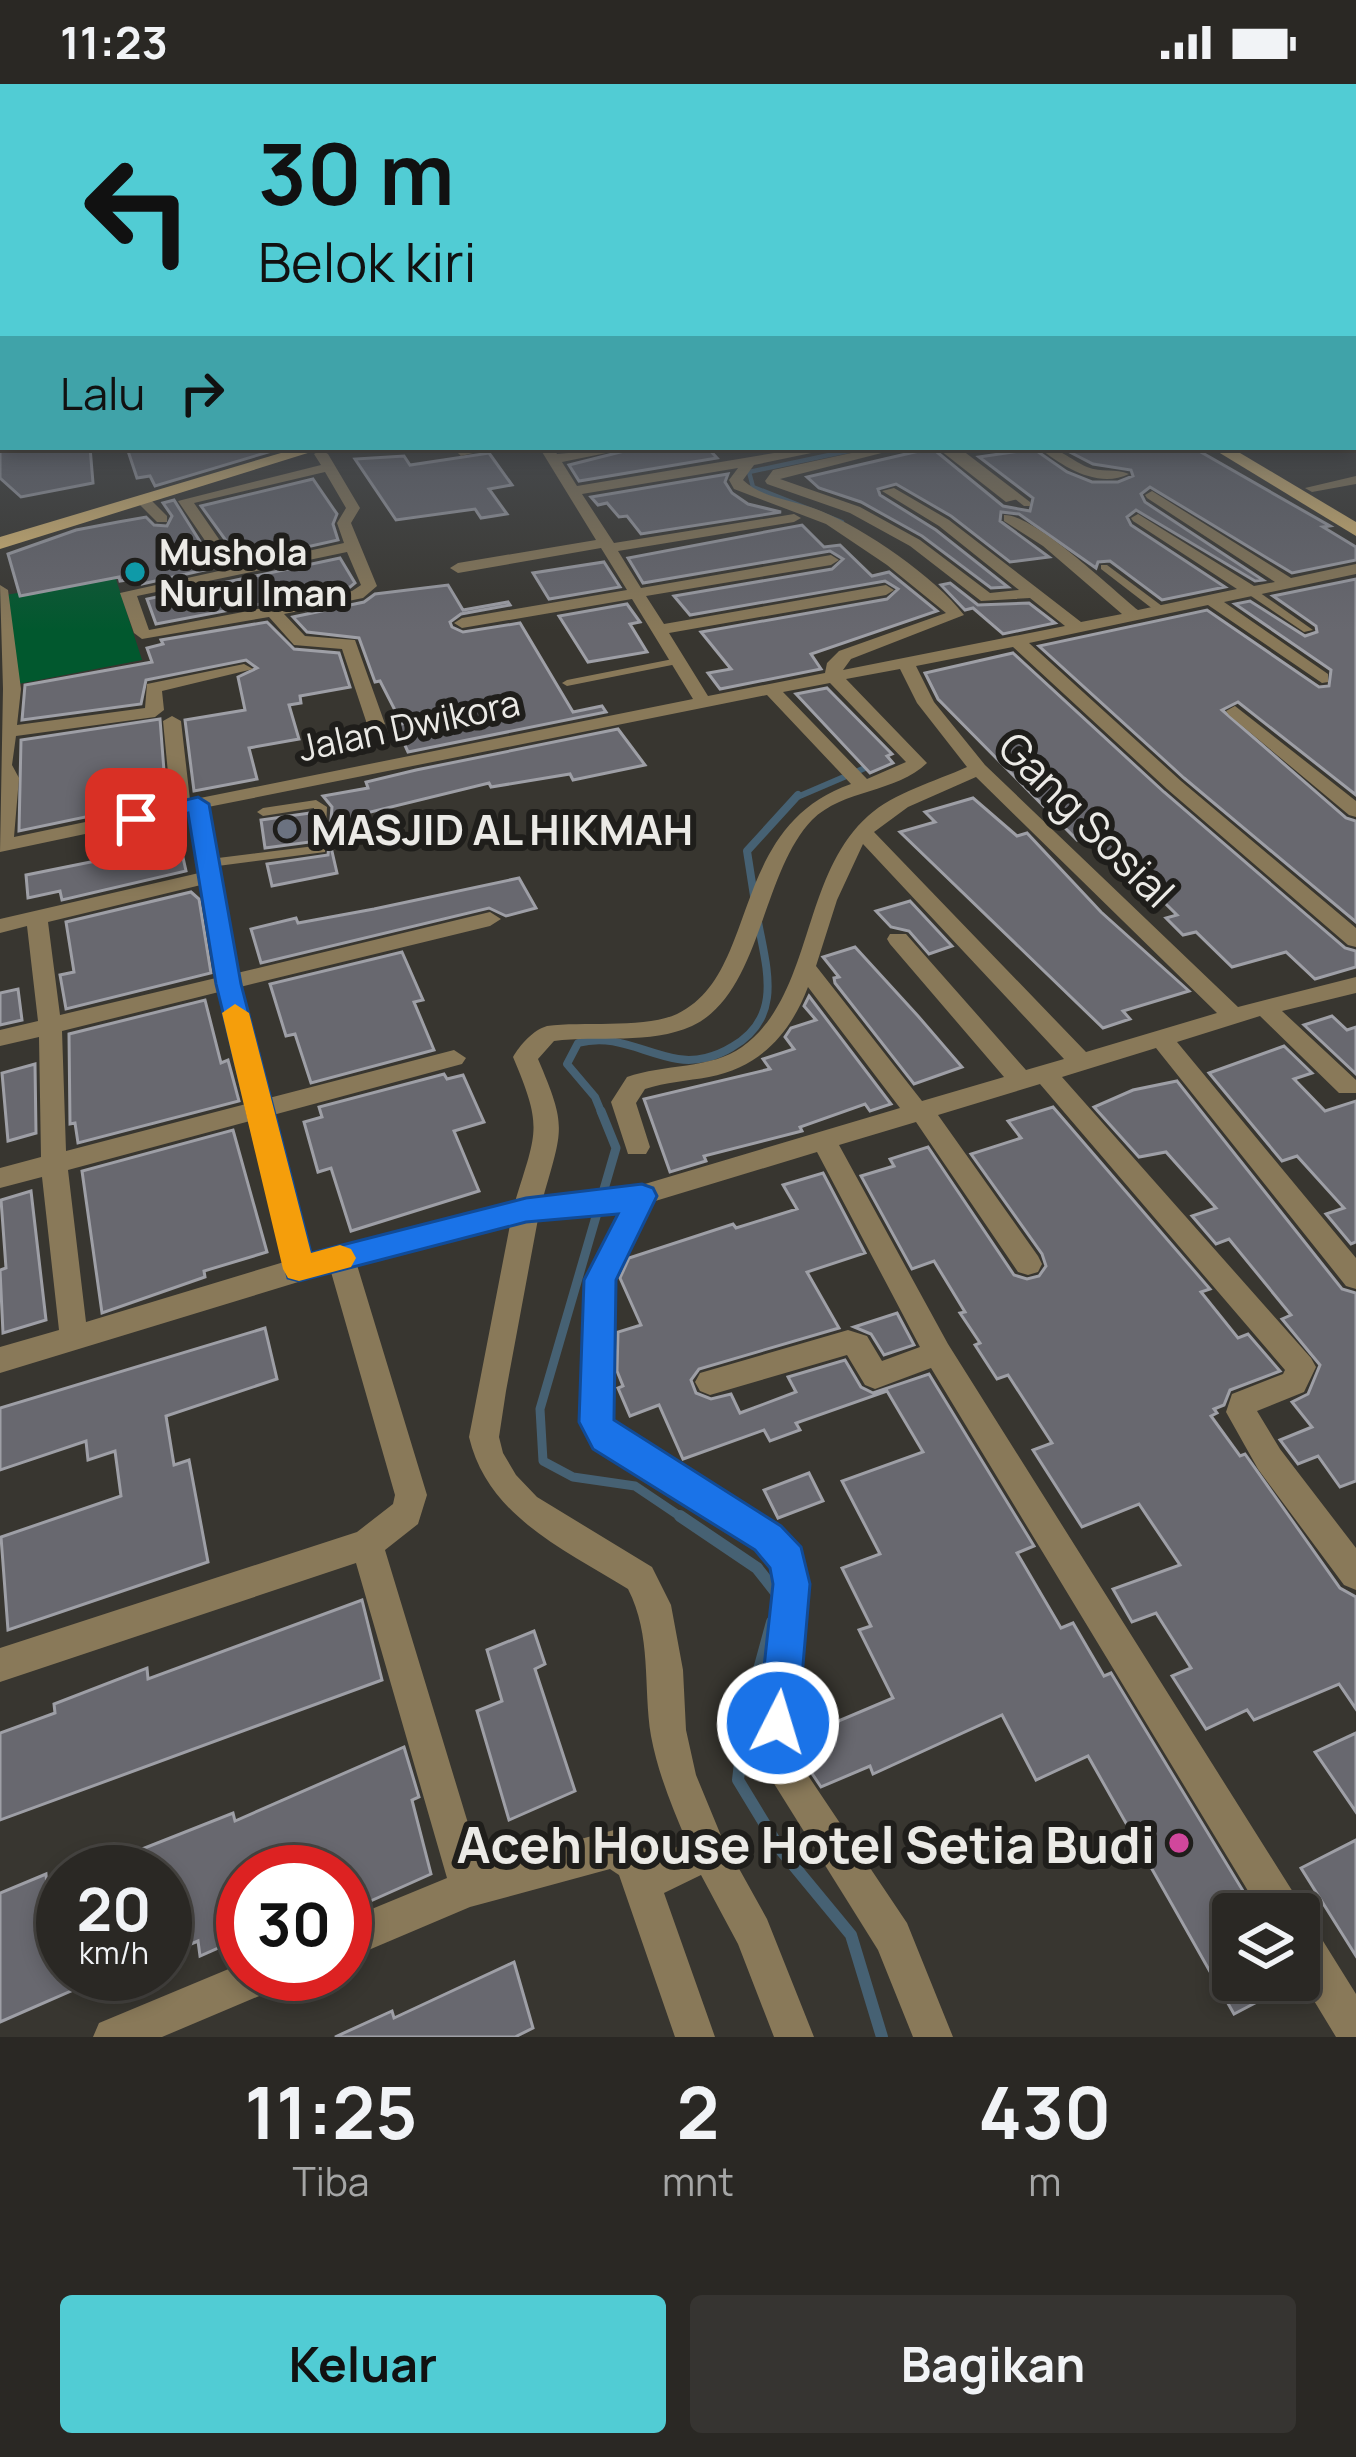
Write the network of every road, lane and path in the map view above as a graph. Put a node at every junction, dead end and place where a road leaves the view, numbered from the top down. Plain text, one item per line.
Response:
1 (304, 450) edge
2 (312, 450) edge
3 (589, 450) edge
4 (799, 450) edge
5 (884, 450) edge
6 (947, 450) edge
7 (957, 450) edge
8 (1050, 450) edge
9 (1224, 450) edge
10 (1248, 450) edge
11 (549, 453) edge
12 (749, 462) junction
13 (329, 467) junction
14 (1122, 475) dead end
15 (1356, 480) edge
16 (1294, 483) junction
17 (574, 491) junction
18 (889, 491) dead end
19 (1152, 495) dead end
20 (143, 500) junction
21 (1019, 501) joint
22 (1356, 514) edge
23 (794, 518) dead end
24 (1009, 518) dead end
25 (1138, 518) dead end
26 (162, 520) dead end
27 (1356, 530) edge
28 (0, 543) edge
29 (215, 545) dead end
30 (608, 545) junction
31 (352, 546) junction
32 (831, 560) dead end
33 (1104, 567) dead end
34 (458, 568) dead end
35 (1356, 569) edge
36 (1289, 584) junction
37 (0, 590) edge
38 (886, 590) dead end
39 (1252, 592) junction
40 (636, 593) junction
41 (1030, 593) junction
42 (1211, 600) junction
43 (1162, 611) junction
44 (274, 612) junction
45 (1135, 616) junction
46 (462, 622) dead end
47 (1078, 628) junction
48 (1308, 629) dead end
49 (658, 630) junction
50 (1017, 641) junction
51 (678, 661) junction
52 (899, 663) junction
53 (244, 669) dead end
54 (837, 675) junction
55 (1322, 678) dead end
56 (567, 682) dead end
57 (770, 688) junction
58 (703, 701) junction
59 (1235, 711) dead end
60 (172, 722) dead end
61 (376, 724) dead end
62 (10, 731) junction
63 (1, 765) edge
64 (978, 769) junction
65 (862, 784) junction
66 (189, 807) junction
67 (1356, 811) edge
68 (263, 812) dead end
69 (863, 832) junction
70 (2, 846) edge
71 (212, 870) junction
72 (37, 919) junction
73 (490, 919) dead end
74 (0, 926) edge
75 (898, 939) dead end
76 (1356, 940) edge
77 (805, 967) junction
78 (229, 984) junction
79 (1356, 985) edge
80 (1264, 1006) junction
81 (1234, 1016) junction
82 (50, 1026) junction
83 (0, 1038) edge
84 (1162, 1039) junction
85 (454, 1058) dead end
86 (1083, 1064) junction
87 (1034, 1078) junction
88 (1348, 1087) dead end
89 (258, 1109) junction
90 (921, 1113) junction
91 (821, 1138) junction
92 (637, 1147) dead end
93 (53, 1165) junction
94 (0, 1178) edge
95 (630, 1199) junction
96 (526, 1210) junction
97 (341, 1258) junction
98 (1028, 1264) dead end
99 (299, 1269) junction
100 (1356, 1278) edge
101 (74, 1339) junction
102 (938, 1353) junction
103 (0, 1360) edge
104 (710, 1382) dead end
105 (367, 1544) junction
106 (1356, 1574) edge
107 (0, 1665) edge
108 (710, 1851) junction
109 (640, 1885) junction
110 (469, 1888) junction
111 (1271, 1893) edge
112 (372, 1929) edge
113 (1320, 1973) edge
114 (216, 1994) edge
115 (1356, 2031) edge
116 (113, 2037) edge
117 (695, 2037) edge
118 (794, 2037) edge
119 (933, 2037) edge

1 - 20 main road
2 - 13 street
3 - 11 street
4 - 12 street
5 - 41 street
6 - 21 street
7 - 21 lane
8 - 14 street
9 - 16 main road
10 - 16 main road
11 - 17 street
12 - 17 street
12 - 54 street
13 - 29 street
13 - 31 street
15 - 16 street
16 - 22 main road
16 - 27 main road
17 - 30 street
18 - 41 street
19 - 36 street
20 - 26 street
20 - 28 main road
23 - 30 street
24 - 45 street
25 - 39 street
30 - 34 street
30 - 40 street
31 - 44 street
31 - 44 street
32 - 40 street
33 - 43 lane
35 - 36 street, Jalan Dwikora
36 - 39 street, Jalan Dwikora
37 - 62 street
38 - 49 street
39 - 42 street, Jalan Dwikora
39 - 48 lane
40 - 46 street
40 - 49 street
41 - 47 street
42 - 43 street, Jalan Dwikora
42 - 55 street
43 - 45 street, Jalan Dwikora
44 - 61 street
45 - 47 street, Jalan Dwikora
47 - 50 street, Jalan Dwikora
49 - 51 street
50 - 52 street, Jalan Dwikora
50 - 76 street
51 - 56 lane
51 - 58 street
52 - 54 street, Jalan Dwikora
52 - 64 street, Gang Sosial
53 - 62 street
54 - 57 street, Jalan Dwikora
54 - 65 street
57 - 58 street, Jalan Dwikora
57 - 65 street
58 - 66 street, Jalan Dwikora
59 - 67 street
60 - 66 street
62 - 63 street
63 - 70 street
64 - 69 street
64 - 81 street, Gang Sosial
65 - 96 street
66 - 70 street, Jalan Dwikora
66 - 71 street
68 - 71 lane
69 - 77 street
69 - 86 street
71 - 72 street
71 - 78 street
72 - 74 street
72 - 82 street
73 - 78 street
75 - 87 street
77 - 90 street
77 - 92 street
78 - 82 street
78 - 89 street
79 - 80 street
80 - 81 street
80 - 88 street
81 - 84 street
82 - 83 street
82 - 93 street
84 - 86 street
84 - 100 street
85 - 89 street
86 - 87 street
87 - 90 street
87 - 106 street
89 - 93 street
89 - 99 street
90 - 91 street
90 - 98 street
91 - 95 street
91 - 102 street
93 - 94 street
93 - 101 street
95 - 96 street
95 - 119 street
96 - 97 street
96 - 108 street
97 - 99 street
97 - 105 street
99 - 101 street
101 - 103 street
102 - 104 street
102 - 111 street
105 - 107 street
105 - 110 street
108 - 109 street
108 - 118 street
109 - 110 street
109 - 117 street
110 - 112 street
113 - 115 street
114 - 116 street

